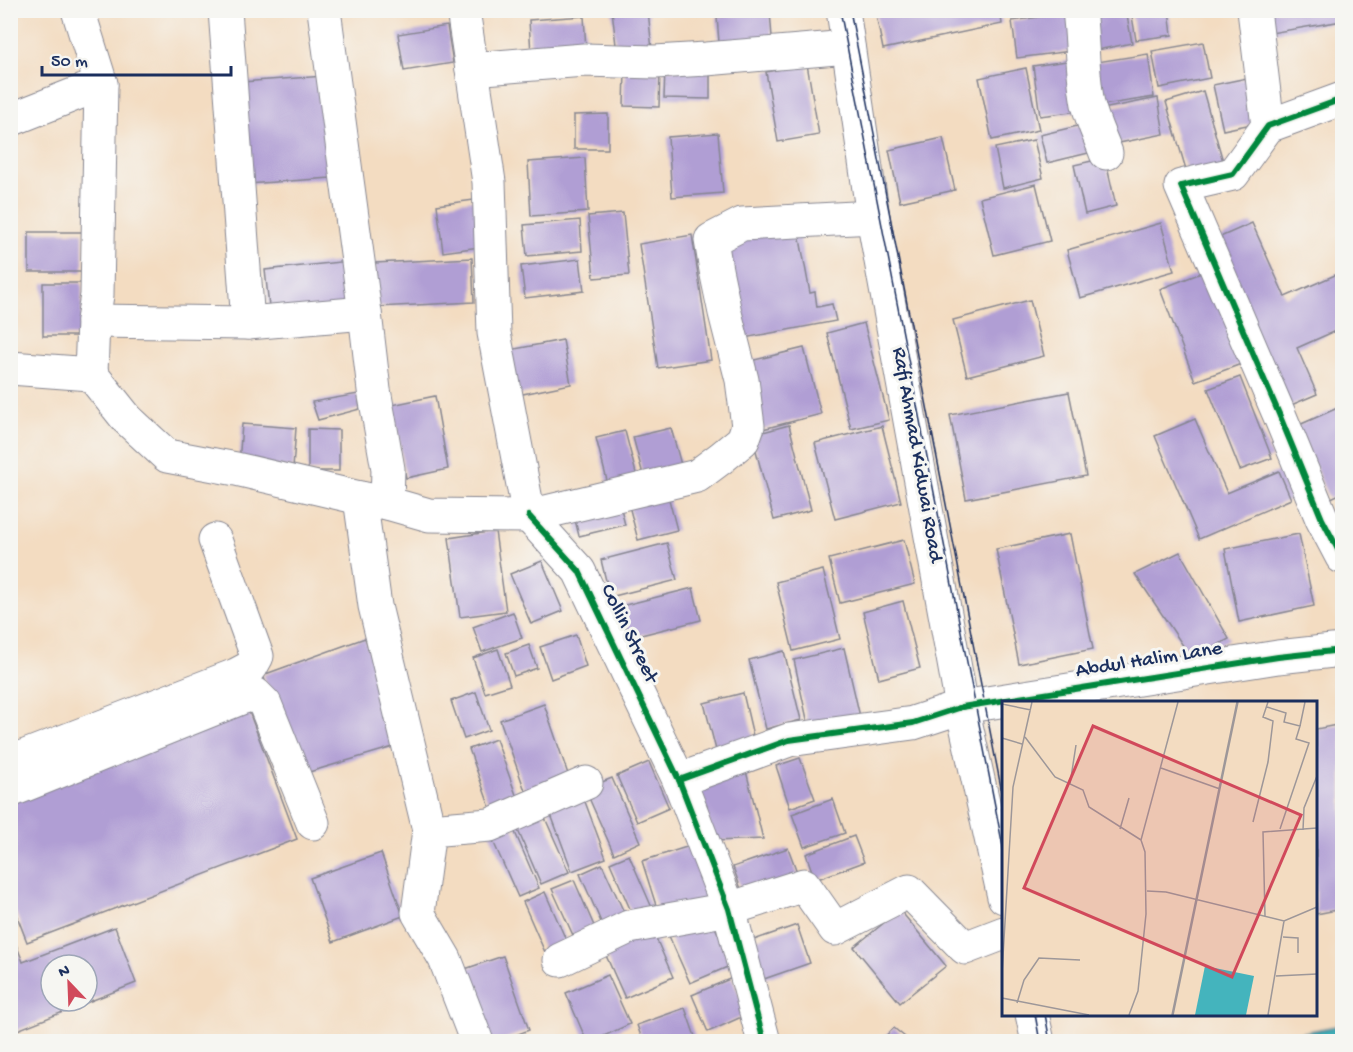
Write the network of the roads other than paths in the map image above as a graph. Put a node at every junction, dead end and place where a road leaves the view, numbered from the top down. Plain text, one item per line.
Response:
1 (78, 10) edge
2 (225, 10) edge
3 (324, 10) edge
4 (464, 10) edge
5 (843, 10) edge
6 (1079, 10) edge
7 (1254, 10) edge
8 (848, 47) junction
9 (472, 69) junction
10 (101, 84) junction
11 (1342, 99) edge
12 (10, 120) edge
13 (1268, 126) junction
14 (1106, 153) dead end
15 (873, 217) junction
16 (365, 313) junction
17 (93, 321) junction
18 (248, 323) junction
19 (10, 368) edge
20 (91, 374) junction
21 (374, 500) junction
22 (529, 516) junction
23 (215, 540) dead end
24 (1342, 557) edge
25 (1342, 650) edge
26 (962, 707) junction
27 (10, 762) edge
28 (679, 780) junction
29 (586, 783) dead end
30 (10, 791) edge
31 (313, 823) dead end
32 (429, 830) junction
33 (1002, 888) edge
34 (729, 909) junction
35 (1002, 934) edge
36 (560, 960) dead end
37 (1032, 1016) edge
38 (477, 1041) edge
39 (764, 1041) edge
40 (1038, 1041) edge

1 - 10 street
2 - 18 street
3 - 16 street
4 - 9 street
5 - 8 street, Rafi Ahmad Kidwai Road
6 - 14 street
7 - 13 street
8 - 9 street
8 - 15 street, Rafi Ahmad Kidwai Road
9 - 22 street
10 - 12 street
10 - 17 street
11 - 13 street
13 - 24 street
15 - 22 street
15 - 26 street, Rafi Ahmad Kidwai Road
16 - 18 street
16 - 21 street
17 - 18 street
17 - 20 street
19 - 20 street
20 - 21 street
21 - 22 street
21 - 32 street
22 - 28 street, Collin Street
23 - 27 street
25 - 26 street, Abdul Halim Lane
26 - 28 street
26 - 33 street, Rafi Ahmad Kidwai Road
28 - 34 street, Collin Street
29 - 32 street
30 - 31 street
32 - 38 street
34 - 35 street
34 - 36 street
34 - 39 street, Collin Street
37 - 40 street

